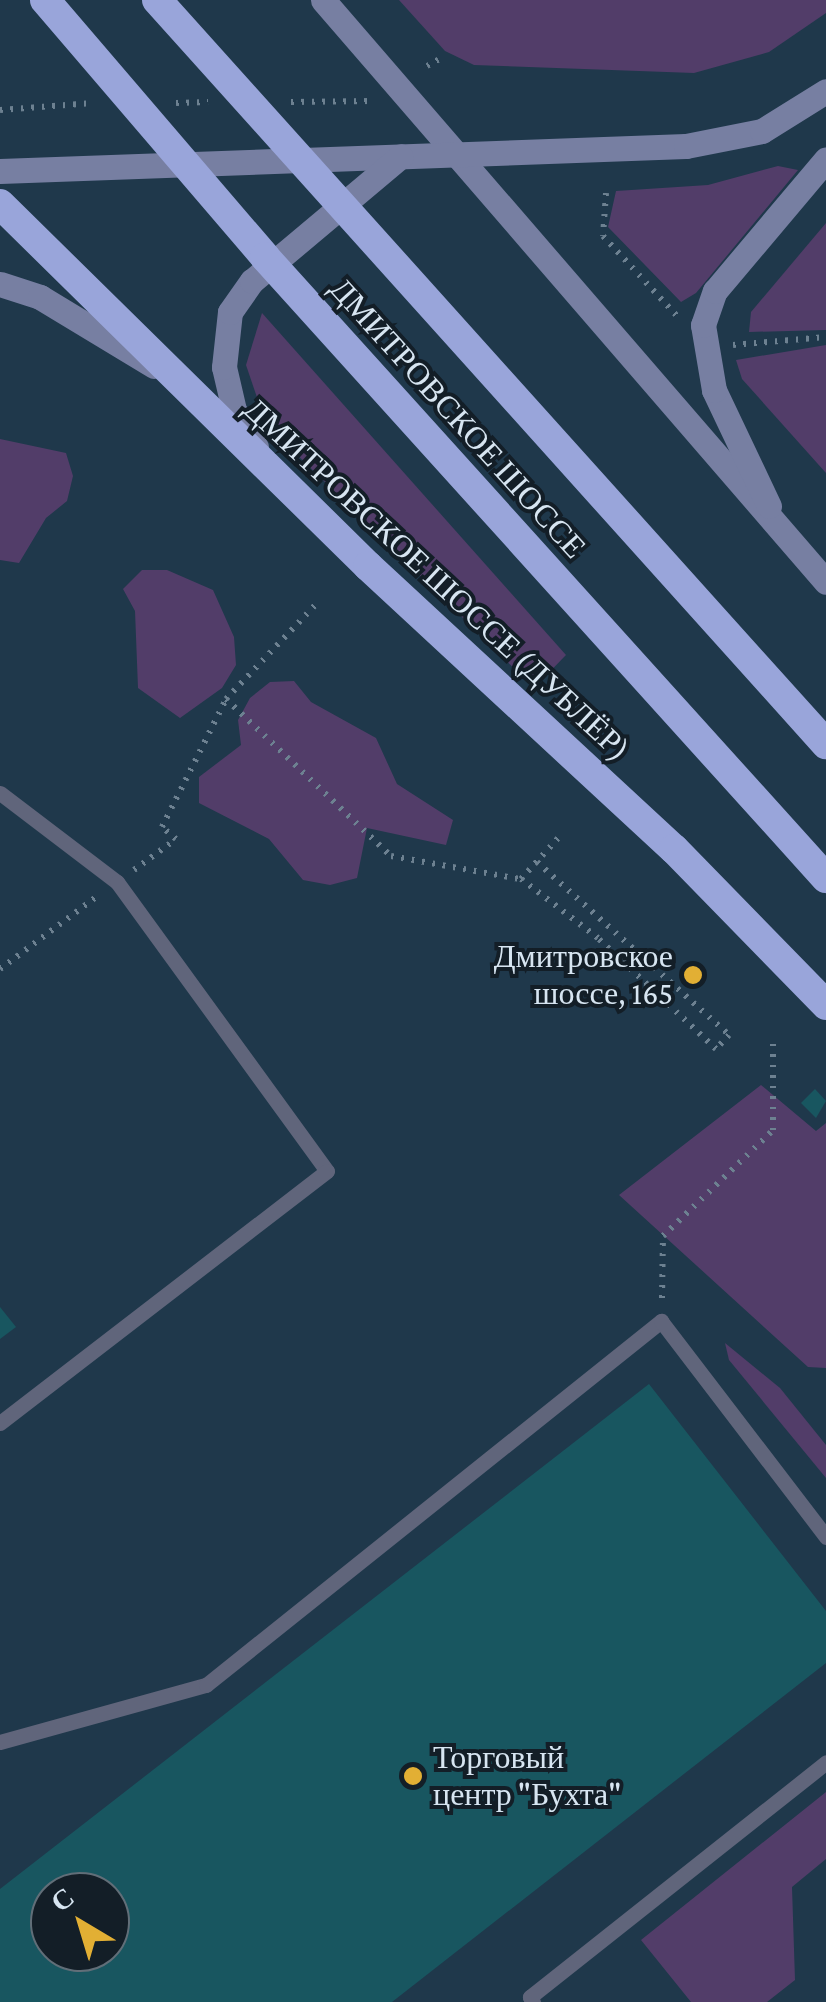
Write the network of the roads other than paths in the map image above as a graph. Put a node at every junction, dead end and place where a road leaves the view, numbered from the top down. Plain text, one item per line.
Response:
1 (45, 0) edge
2 (157, 0) edge
3 (323, 0) edge
4 (826, 91) edge
5 (459, 155) junction
6 (401, 156) junction
7 (826, 159) edge
8 (0, 171) edge
9 (0, 204) edge
10 (0, 284) edge
11 (172, 376) junction
12 (270, 472) junction
13 (782, 533) junction
14 (826, 582) edge
15 (826, 744) edge
16 (0, 793) edge
17 (826, 878) edge
18 (826, 1005) edge
19 (0, 1423) edge
20 (826, 1537) edge
21 (0, 1742) edge
22 (826, 1762) edge
23 (534, 2002) edge

1 - 17 highway, ДМИТРОВСКОЕ ШОССЕ, bridge
2 - 15 highway, ДМИТРОВСКОЕ ШОССЕ, bridge
3 - 5 street
4 - 5 street
5 - 6 street
5 - 13 street
6 - 8 street
6 - 12 street
7 - 13 street
9 - 11 highway, ДМИТРОВСКОЕ ШОССЕ (ДУБЛЁР)
10 - 11 street
11 - 12 highway, ДМИТРОВСКОЕ ШОССЕ (ДУБЛЁР)
12 - 18 highway, ДМИТРОВСКОЕ ШОССЕ (ДУБЛЁР)
13 - 14 street
16 - 19 lane
20 - 21 lane
22 - 23 lane

